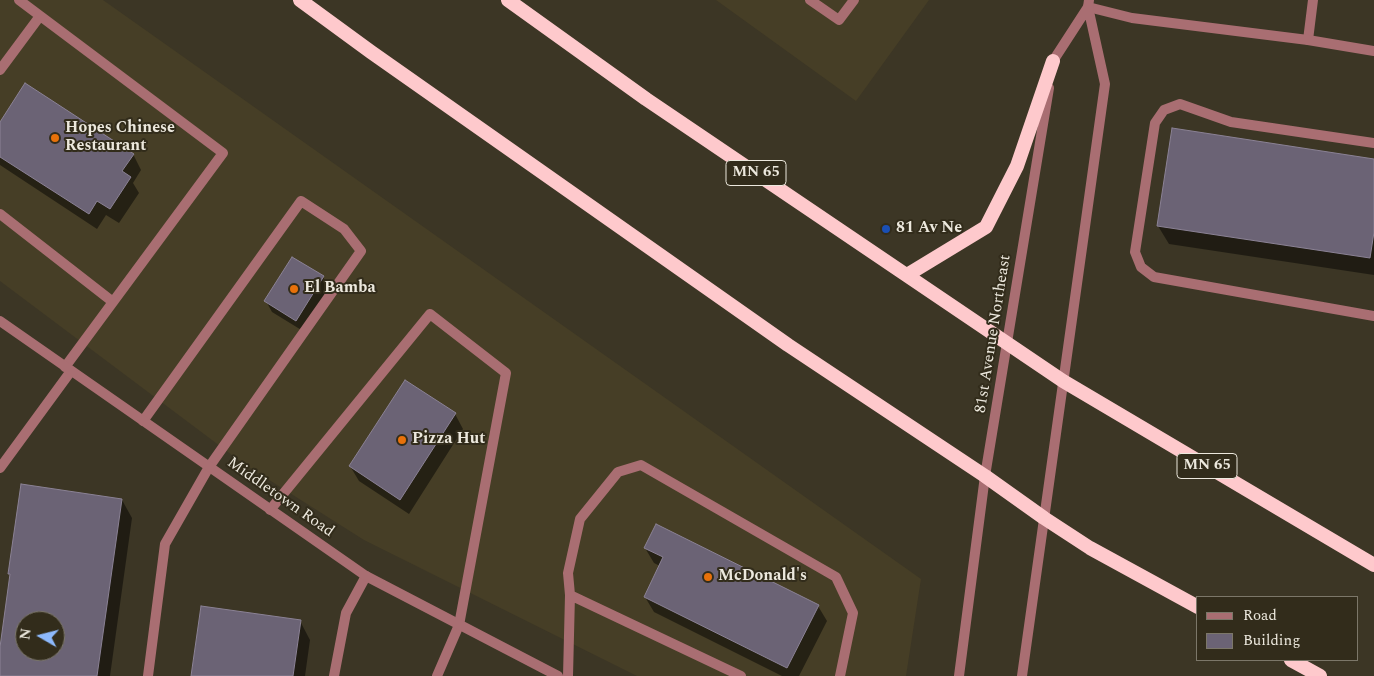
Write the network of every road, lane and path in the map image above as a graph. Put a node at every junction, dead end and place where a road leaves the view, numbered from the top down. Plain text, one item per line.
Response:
1 (19, 0) edge
2 (300, 0) edge
3 (508, 0) edge
4 (810, 0) edge
5 (854, 0) edge
6 (1313, 0) edge
7 (1088, 4) edge
8 (40, 16) junction
9 (1308, 40) junction
10 (1374, 51) edge
11 (1053, 61) junction
12 (0, 70) edge
13 (1374, 142) edge
14 (0, 214) edge
15 (907, 275) junction
16 (113, 302) junction
17 (1374, 316) edge
18 (0, 321) edge
19 (1007, 343) junction
20 (68, 369) junction
21 (1063, 381) junction
22 (143, 421) junction
23 (209, 467) junction
24 (0, 468) edge
25 (985, 476) junction
26 (270, 510) junction
27 (1044, 518) junction
28 (1374, 565) edge
29 (366, 576) junction
30 (570, 595) junction
31 (1196, 606) edge
32 (459, 625) junction
33 (1293, 661) edge
34 (148, 676) edge
35 (334, 676) edge
36 (437, 676) edge
37 (558, 676) edge
38 (568, 676) edge
39 (741, 676) edge
40 (840, 676) edge
41 (959, 676) edge
42 (1022, 676) edge
43 (1320, 676) edge

1 - 8 street
2 - 25 highway
3 - 15 highway, MN 65
4 - 5 street
6 - 9 street
7 - 9 street
7 - 11 street, 81st Avenue Northeast
7 - 21 street
8 - 12 street
8 - 16 street
9 - 10 street
11 - 15 highway
11 - 19 street, 81st Avenue Northeast
13 - 17 street
14 - 16 street
15 - 19 highway, MN 65
16 - 20 street
18 - 20 street, Middletown Road
19 - 21 highway, MN 65
19 - 25 street, 81st Avenue Northeast
20 - 22 street, Middletown Road
20 - 24 street
21 - 27 street
21 - 28 highway, MN 65
22 - 23 street, Middletown Road
22 - 23 street
23 - 26 street, Middletown Road
23 - 34 street
25 - 27 highway
25 - 41 street, 81st Avenue Northeast
26 - 29 street, Middletown Road
26 - 32 street
27 - 31 highway
27 - 42 street
29 - 32 street, Middletown Road
29 - 35 street
30 - 38 street
30 - 39 street
30 - 40 street
32 - 36 street
32 - 37 street, Middletown Road
33 - 43 highway

